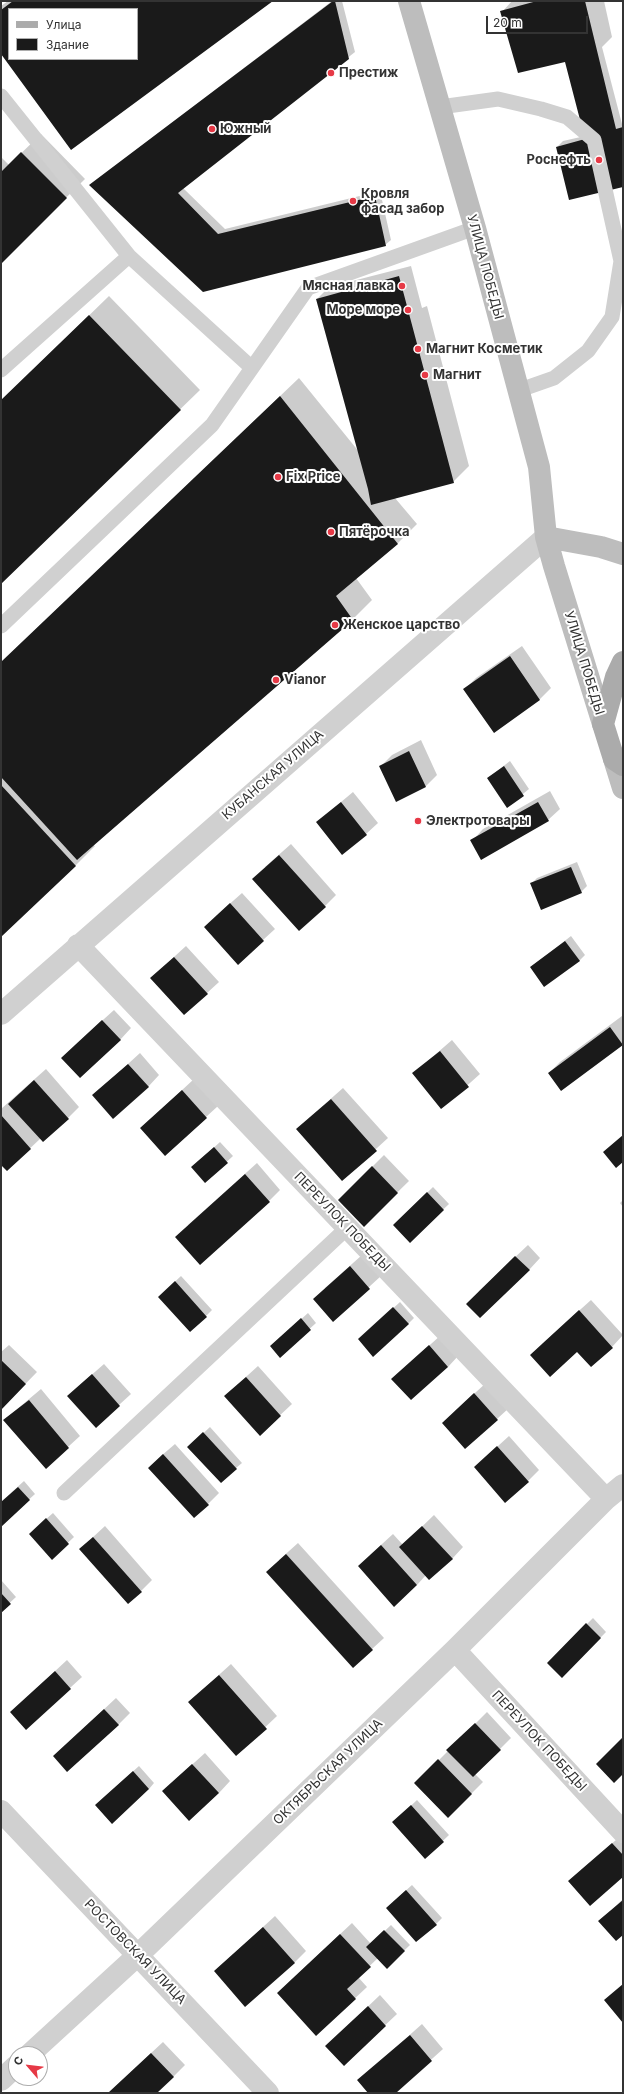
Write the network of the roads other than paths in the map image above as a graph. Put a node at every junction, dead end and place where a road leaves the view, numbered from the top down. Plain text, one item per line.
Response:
1 (409, 1) edge
2 (1, 96) edge
3 (440, 107) junction
4 (475, 228) junction
5 (129, 256) junction
6 (252, 368) junction
7 (1, 370) edge
8 (517, 390) junction
9 (546, 537) junction
10 (623, 554) edge
11 (1, 626) edge
12 (623, 662) edge
13 (603, 724) junction
14 (619, 762) edge
15 (623, 788) edge
16 (78, 946) junction
17 (1, 1014) edge
18 (347, 1228) junction
19 (623, 1485) edge
20 (64, 1492) dead end
21 (606, 1499) junction
22 (455, 1650) junction
23 (1, 1811) edge
24 (623, 1832) edge
25 (138, 1955) junction
26 (39, 2046) edge
27 (268, 2093) edge

1 - 3 street, УЛИЦА ПОБЕДЫ
2 - 5 lane
3 - 4 street, УЛИЦА ПОБЕДЫ
3 - 8 lane
4 - 6 lane
4 - 8 street, УЛИЦА ПОБЕДЫ
5 - 6 lane
5 - 7 lane
6 - 11 lane
8 - 9 street, УЛИЦА ПОБЕДЫ
9 - 10 street
9 - 13 street, УЛИЦА ПОБЕДЫ
9 - 16 street, КУБАНСКАЯ УЛИЦА
12 - 13 main road
13 - 14 main road, УЛИЦА ПОБЕДЫ
14 - 15 street, УЛИЦА ПОБЕДЫ
16 - 17 street, КУБАНСКАЯ УЛИЦА
16 - 18 street, ПЕРЕУЛОК ПОБЕДЫ
18 - 20 lane
18 - 21 street, ПЕРЕУЛОК ПОБЕДЫ
19 - 21 street, ОКТЯБРЬСКАЯ УЛИЦА
21 - 22 street, ОКТЯБРЬСКАЯ УЛИЦА
22 - 24 street, ПЕРЕУЛОК ПОБЕДЫ
22 - 25 street, ОКТЯБРЬСКАЯ УЛИЦА
23 - 25 street, РОСТОВСКАЯ УЛИЦА
25 - 26 street, ОКТЯБРЬСКАЯ УЛИЦА
25 - 27 street, РОСТОВСКАЯ УЛИЦА

